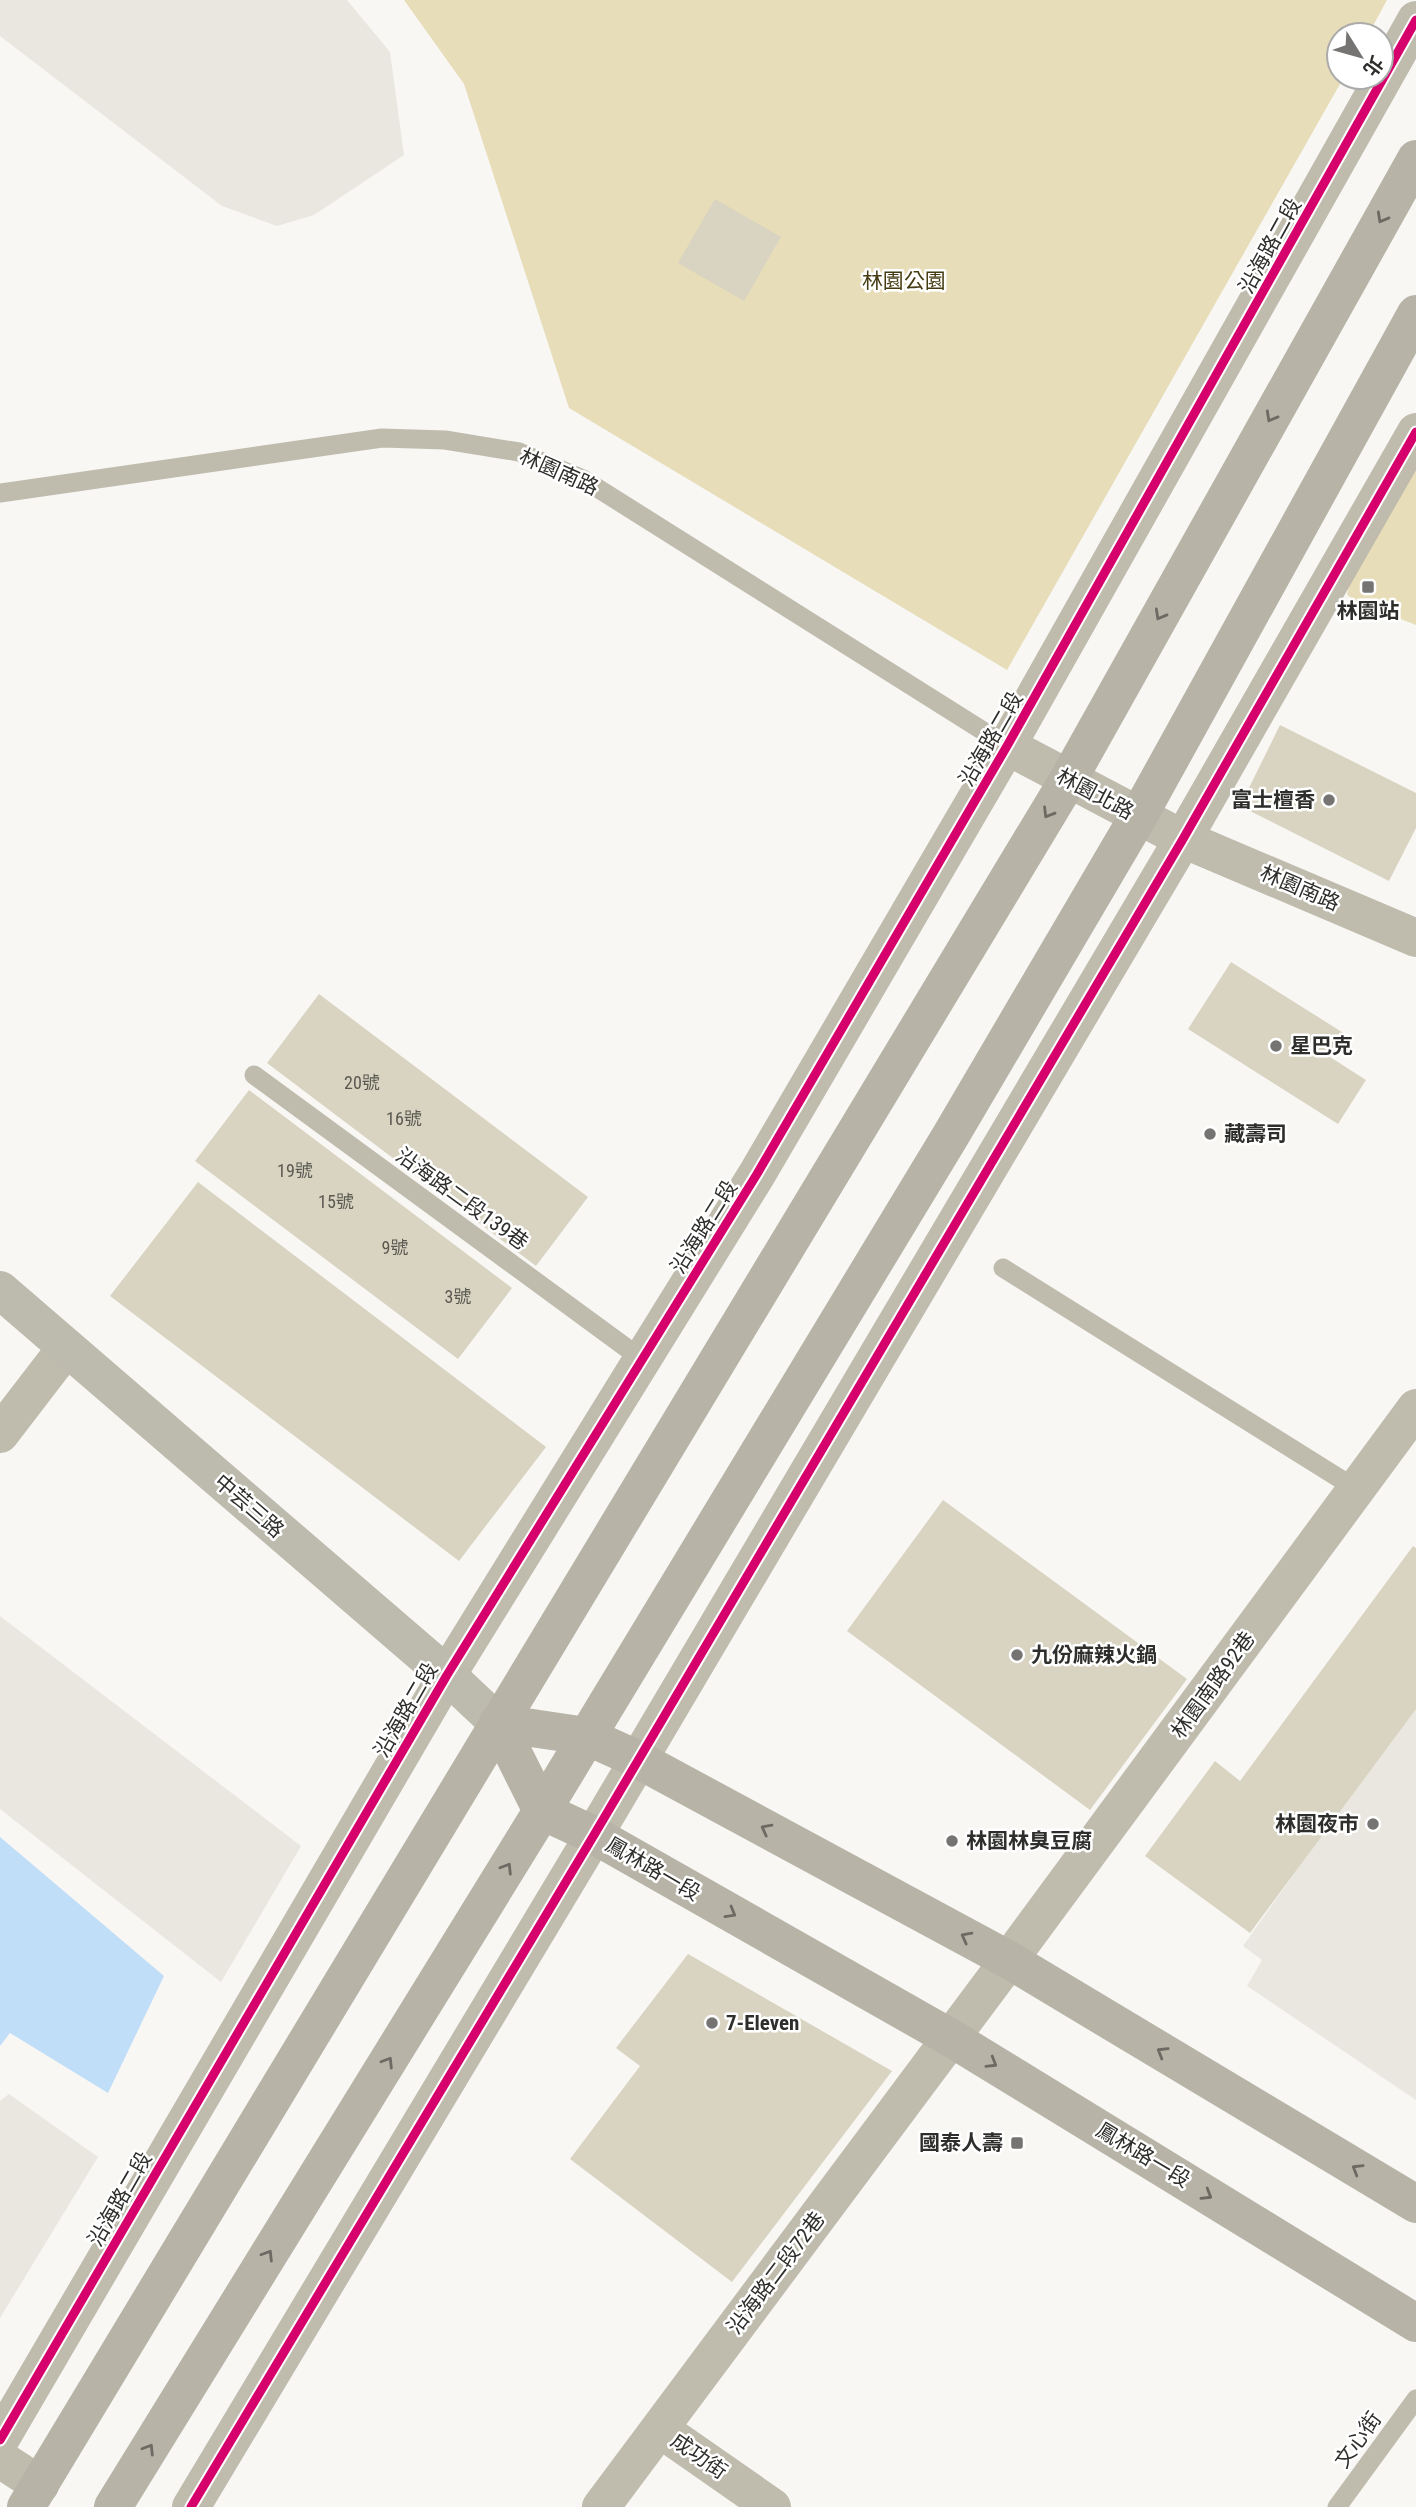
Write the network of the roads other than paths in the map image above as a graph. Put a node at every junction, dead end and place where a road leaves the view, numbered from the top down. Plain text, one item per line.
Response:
1 (1416, 20) edge
2 (1416, 159) edge
3 (1416, 314) edge
4 (1416, 432) edge
5 (0, 493) edge
6 (1007, 746) junction
7 (1068, 780) junction
8 (1138, 817) junction
9 (1183, 839) junction
10 (1416, 938) edge
11 (254, 1075) dead end
12 (1003, 1268) dead end
13 (0, 1290) edge
14 (66, 1348) junction
15 (643, 1360) junction
16 (1416, 1408) edge
17 (0, 1434) edge
18 (1358, 1490) junction
19 (447, 1675) junction
20 (498, 1723) junction
21 (586, 1736) junction
22 (637, 1759) junction
23 (542, 1811) junction
24 (594, 1835) junction
25 (1009, 1960) junction
26 (951, 2038) junction
27 (1416, 2204) edge
28 (1416, 2323) edge
29 (1416, 2399) edge
30 (660, 2429) junction
31 (0, 2440) edge
32 (0, 2459) edge
33 (33, 2496) edge
34 (113, 2507) edge
35 (191, 2507) edge
36 (601, 2507) edge
37 (772, 2507) edge
38 (1337, 2507) edge

1 - 6 street, 沿海路二段
2 -> 7 main road
3 - 8 main road
4 - 9 street
5 - 6 lane, 林園南路
6 - 7 street, 林園北路
6 - 15 street, 沿海路二段
7 - 8 street, 林園北路
7 -> 20 main road
8 - 9 street, 林園北路
8 - 21 main road
9 - 10 street, 林園南路
9 - 22 street
11 - 15 lane, 沿海路二段139巷
12 - 18 lane
13 - 14 street, 中芸三路
14 - 17 street
14 - 19 street, 中芸三路
15 - 19 street, 沿海路二段
16 - 18 street, 林園南路92巷
18 - 25 street, 林園南路92巷
19 - 20 street, 中芸三路
19 - 31 street, 沿海路二段
20 - 21 main road
20 - 23 main road
20 - 33 main road
21 - 22 main road
21 - 23 main road
22 - 24 street
25 -> 22 main road
23 - 24 main road, 鳳林路一段
34 -> 23 main road
24 -> 26 main road, 鳳林路一段
24 - 35 street
25 - 26 street, 林園南路92巷
27 -> 25 main road
26 -> 28 main road, 鳳林路一段
26 - 30 street, 沿海路二段72巷
29 - 38 lane, 文心街
30 - 36 street, 沿海路二段72巷
30 - 37 street, 成功街
32 - 33 street

